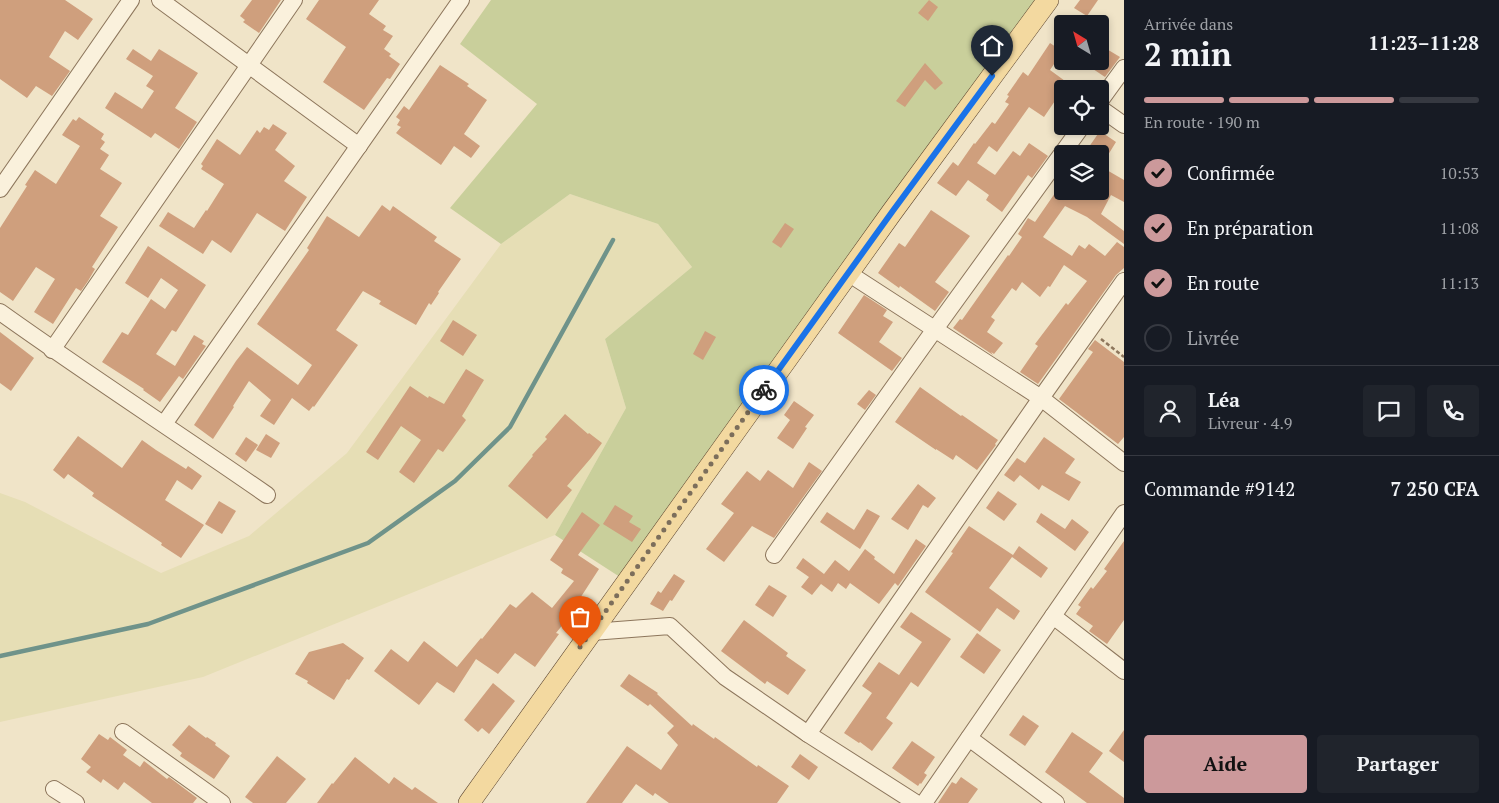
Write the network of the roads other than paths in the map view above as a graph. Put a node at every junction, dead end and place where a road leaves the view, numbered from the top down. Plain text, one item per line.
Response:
1 (131, 0) edge
2 (160, 0) edge
3 (294, 0) edge
4 (462, 0) edge
5 (1048, 0) edge
6 (249, 65) junction
7 (1124, 68) edge
8 (1109, 89) edge
9 (1109, 114) edge
10 (1124, 125) edge
11 (1075, 135) edge
12 (360, 146) junction
13 (0, 189) edge
14 (848, 273) junction
15 (1124, 282) edge
16 (0, 312) edge
17 (934, 329) junction
18 (52, 350) junction
19 (1041, 398) junction
20 (164, 424) junction
21 (1124, 463) edge
22 (267, 494) dead end
23 (1124, 513) edge
24 (774, 555) dead end
25 (1053, 616) junction
26 (592, 632) junction
27 (1124, 671) edge
28 (123, 732) dead end
29 (808, 734) junction
30 (969, 738) junction
31 (54, 789) dead end
32 (76, 803) edge
33 (222, 803) edge
34 (470, 803) edge
35 (916, 803) edge
36 (924, 803) edge
37 (1056, 803) edge

1 - 13 street
2 - 6 street
3 - 6 street
4 - 12 street
5 - 14 main road
6 - 12 street
6 - 18 street
7 - 8 street
9 - 10 street
11 - 17 street
12 - 20 street
14 - 17 street
14 - 26 main road
15 - 19 street
16 - 18 street
17 - 19 street
17 - 24 street
18 - 20 street
19 - 21 street
19 - 29 street
20 - 22 street
23 - 25 street
25 - 27 street
25 - 30 street
26 - 29 street
26 - 34 main road
28 - 33 street
29 - 35 street
30 - 36 street
30 - 37 street
31 - 32 street

